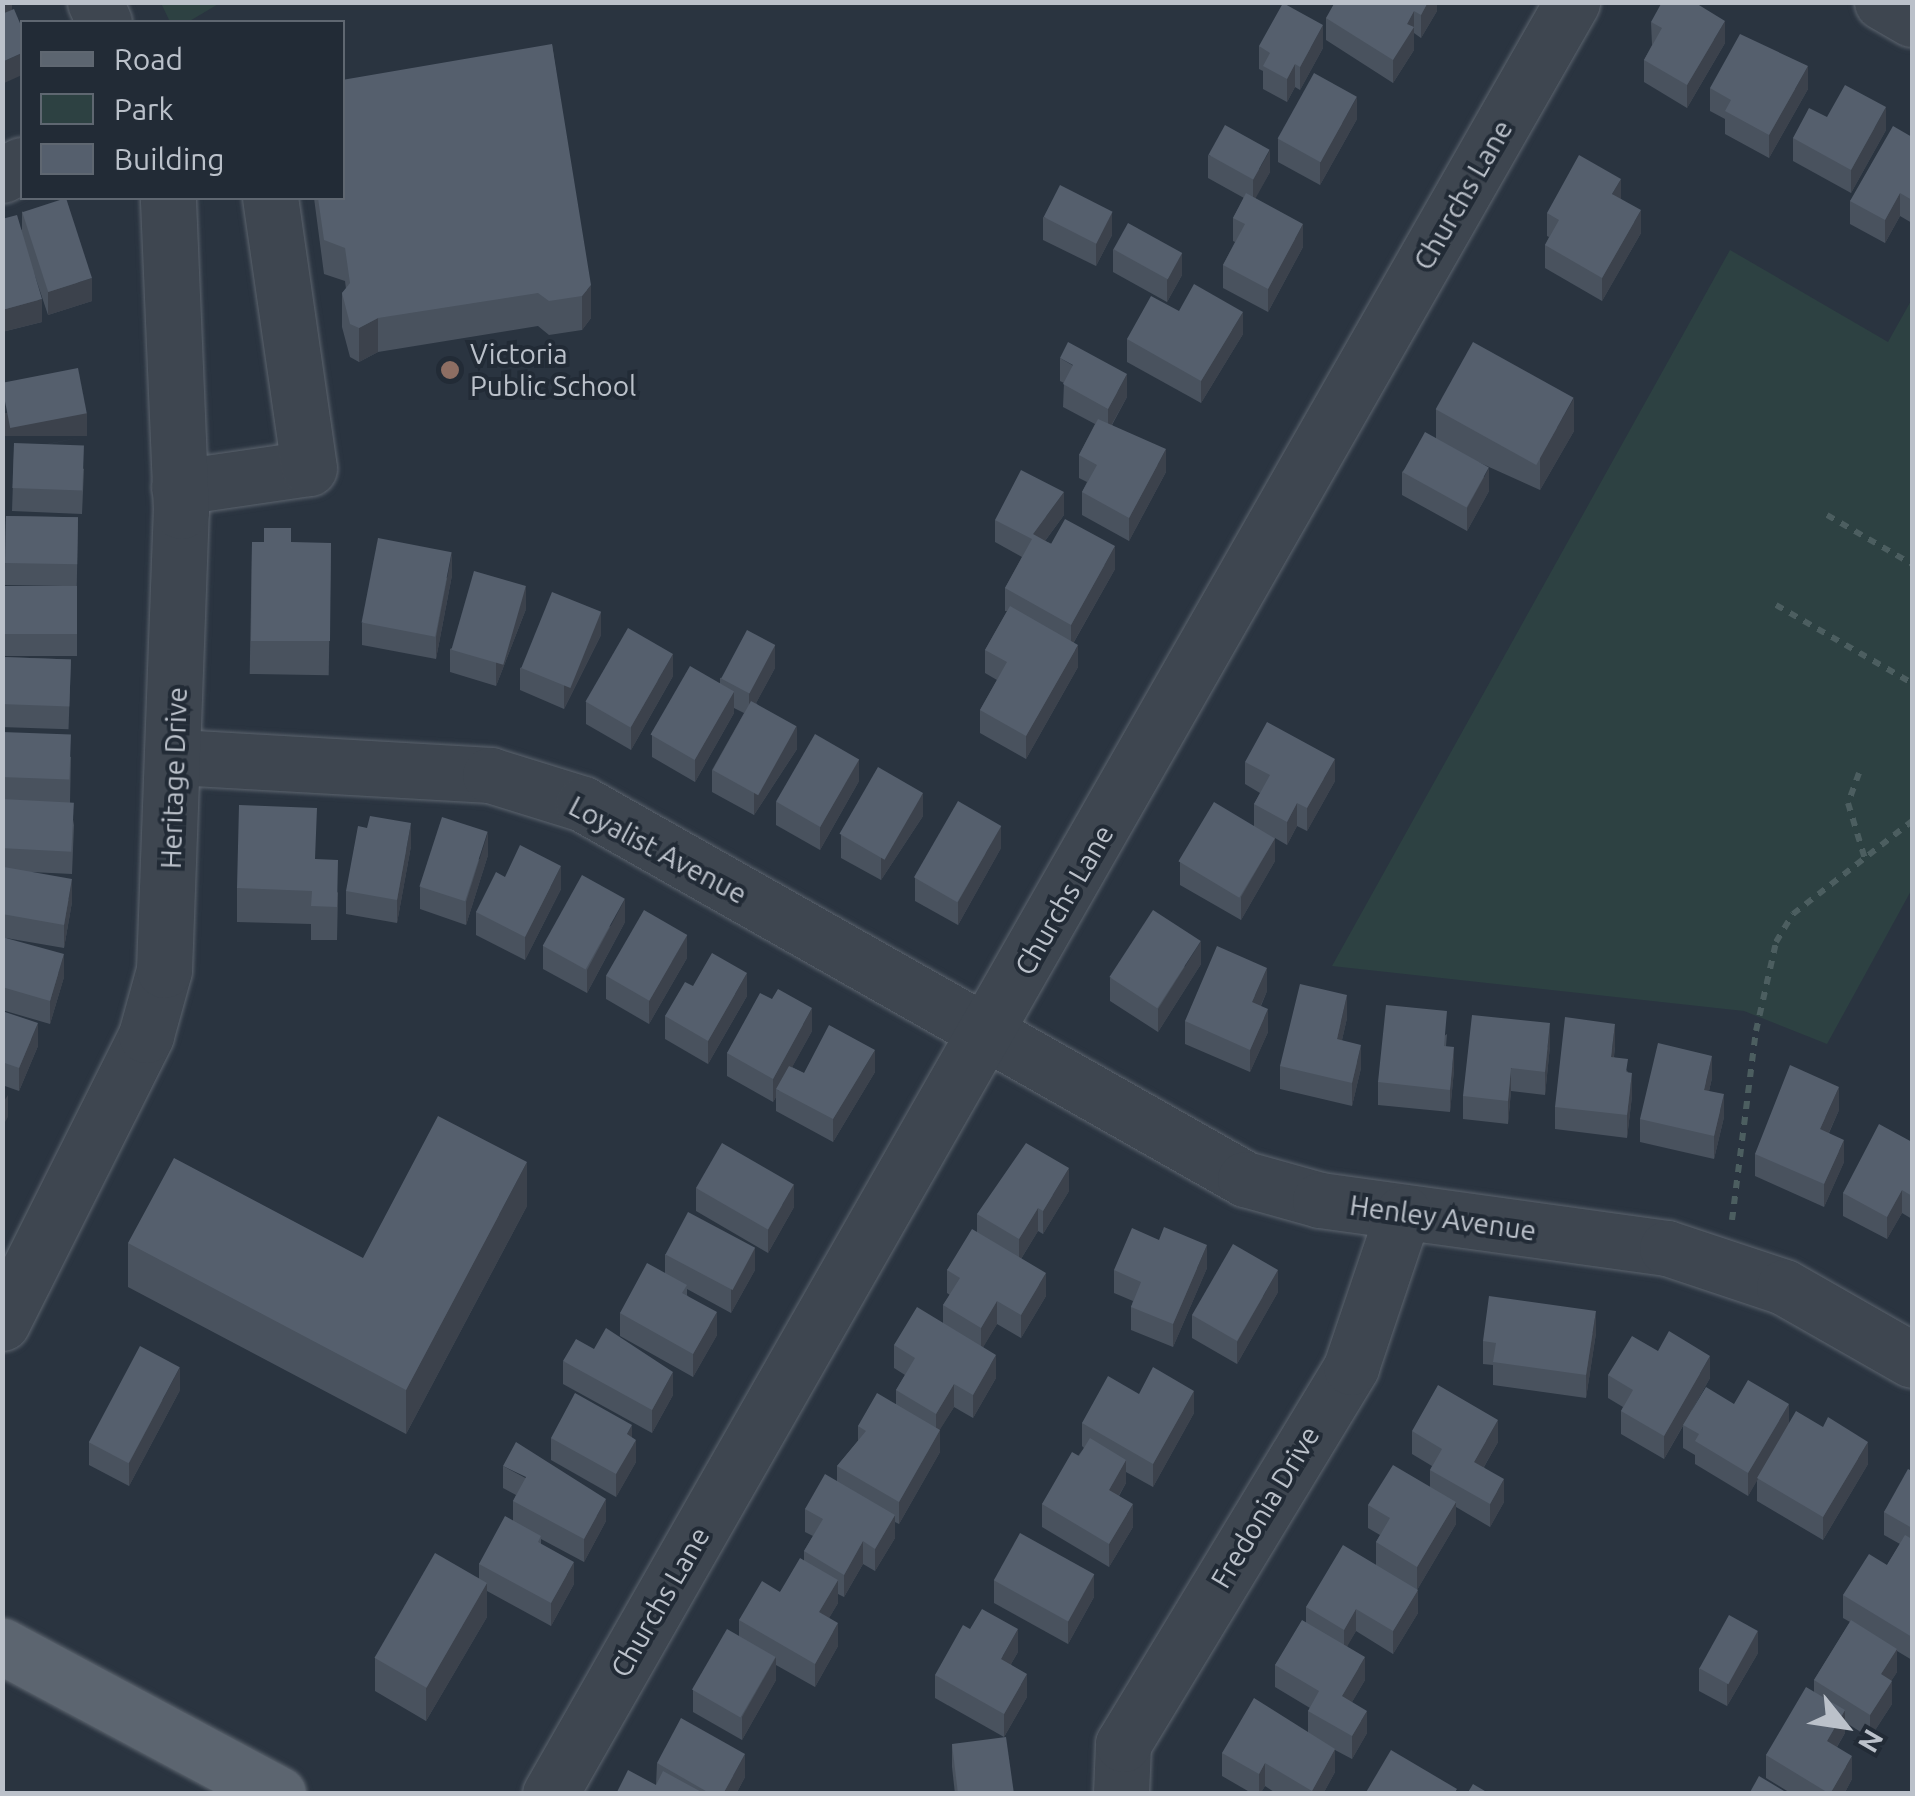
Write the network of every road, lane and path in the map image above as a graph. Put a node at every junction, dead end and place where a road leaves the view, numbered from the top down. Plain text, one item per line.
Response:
1 (1572, 2) edge
2 (1882, 2) edge
3 (1912, 19) edge
4 (168, 200) edge
5 (270, 200) edge
6 (179, 488) junction
7 (1827, 515) dead end
8 (1912, 564) edge
9 (1776, 605) dead end
10 (1912, 683) edge
11 (177, 757) junction
12 (1859, 773) dead end
13 (1912, 822) edge
14 (1865, 859) junction
15 (987, 1036) junction
16 (1403, 1213) junction
17 (1726, 1270) junction
18 (2, 1323) edge
19 (1912, 1360) edge
20 (2, 1646) edge
21 (278, 1794) edge
22 (550, 1794) edge
23 (1121, 1794) edge

1 - 15 street, Churchs Lane
2 - 3 street
4 - 6 street, Heritage Drive
5 - 6 street
6 - 11 street, Heritage Drive
7 - 8 path
9 - 10 path
11 - 15 street, Loyalist Avenue
11 - 18 street, Heritage Drive
12 - 14 path
13 - 14 path
14 - 17 path
15 - 16 street, Henley Avenue
15 - 22 street, Churchs Lane
16 - 17 street, Henley Avenue
16 - 23 street, Fredonia Drive
17 - 19 street, Henley Avenue
20 - 21 main road

